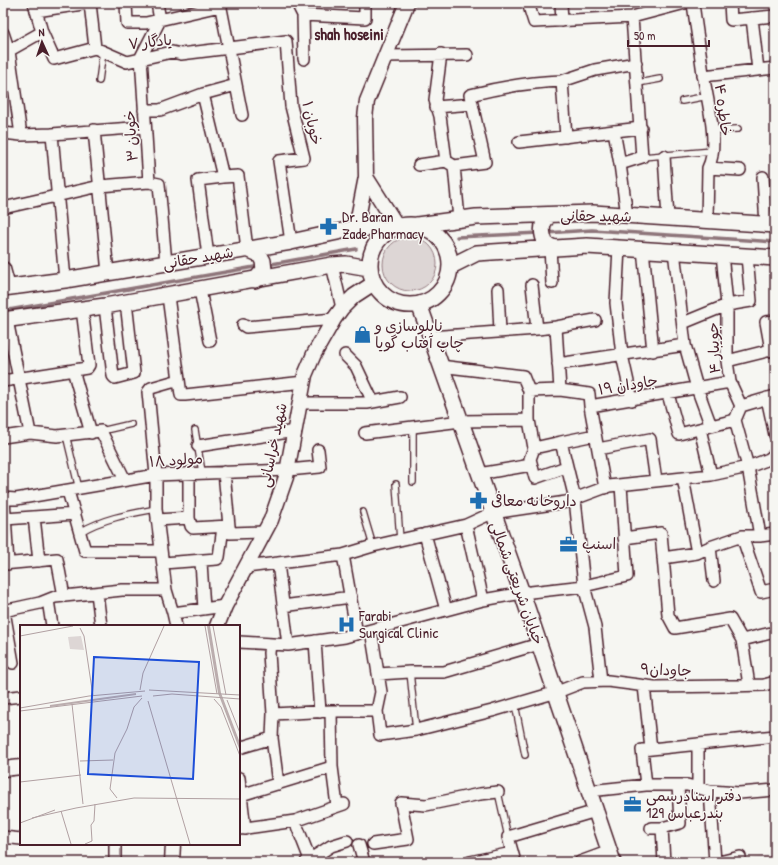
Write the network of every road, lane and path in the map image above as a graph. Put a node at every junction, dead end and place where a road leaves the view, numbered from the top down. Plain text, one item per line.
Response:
1 (89, 3) edge
2 (126, 3) edge
3 (157, 3) edge
4 (297, 3) edge
5 (365, 3) edge
6 (407, 3) edge
7 (528, 3) edge
8 (561, 3) edge
9 (685, 3) edge
10 (693, 3) edge
11 (730, 3) edge
12 (68, 4) edge
13 (220, 5) edge
14 (35, 7) edge
15 (303, 15) junction
16 (775, 16) edge
17 (632, 17) junction
18 (752, 18) junction
19 (160, 20) junction
20 (562, 21) junction
21 (42, 32) junction
22 (3, 33) edge
23 (228, 47) junction
24 (99, 50) junction
25 (6, 52) edge
26 (441, 54) junction
27 (467, 55) dead end
28 (384, 56) junction
29 (141, 58) junction
30 (304, 58) dead end
31 (289, 59) joint
32 (636, 63) junction
33 (775, 68) edge
34 (758, 70) junction
35 (704, 76) junction
36 (660, 79) dead end
37 (99, 81) dead end
38 (562, 82) junction
39 (638, 83) junction
40 (236, 85) junction
41 (202, 94) junction
42 (708, 96) junction
43 (682, 100) dead end
44 (472, 104) junction
45 (436, 107) junction
46 (144, 110) junction
47 (242, 115) dead end
48 (145, 127) junction
49 (641, 128) junction
50 (738, 129) dead end
51 (94, 130) junction
52 (711, 130) junction
53 (614, 131) junction
54 (3, 133) edge
55 (52, 134) junction
56 (21, 135) junction
57 (566, 137) junction
58 (519, 142) dead end
59 (713, 151) junction
60 (664, 156) junction
61 (642, 157) junction
62 (450, 163) junction
63 (620, 164) junction
64 (419, 165) dead end
65 (708, 168) junction
66 (740, 170) dead end
67 (763, 176) dead end
68 (223, 177) junction
69 (366, 177) junction
70 (149, 182) junction
71 (100, 186) junction
72 (58, 195) junction
73 (3, 208) edge
74 (550, 215) junction
75 (627, 216) junction
76 (668, 218) junction
77 (459, 219) junction
78 (707, 221) junction
79 (417, 225) junction
80 (771, 225) edge
81 (395, 227) junction
82 (356, 228) junction
83 (291, 242) junction
84 (552, 248) junction
85 (619, 248) junction
86 (247, 249) junction
87 (643, 249) junction
88 (674, 251) junction
89 (722, 254) junction
90 (208, 256) junction
91 (747, 256) junction
92 (775, 258) edge
93 (166, 263) junction
94 (332, 265) junction
95 (451, 266) junction
96 (369, 268) junction
97 (3, 269) edge
98 (108, 273) junction
99 (65, 280) junction
100 (255, 280) junction
101 (374, 283) junction
102 (552, 283) dead end
103 (532, 285) dead end
104 (5, 287) edge
105 (498, 289) dead end
106 (200, 290) junction
107 (168, 296) junction
108 (126, 302) junction
109 (419, 304) junction
110 (727, 305) junction
111 (105, 306) junction
112 (82, 310) junction
113 (338, 314) junction
114 (5, 320) edge
115 (594, 320) dead end
116 (775, 321) edge
117 (683, 323) junction
118 (243, 326) dead end
119 (556, 327) junction
120 (537, 329) junction
121 (500, 332) junction
122 (430, 337) junction
123 (210, 341) dead end
124 (685, 345) junction
125 (653, 351) junction
126 (773, 351) edge
127 (344, 355) dead end
128 (622, 355) junction
129 (728, 361) junction
130 (558, 364) junction
131 (440, 366) junction
132 (74, 370) junction
133 (19, 378) junction
134 (179, 380) junction
135 (3, 381) edge
136 (304, 382) junction
137 (730, 382) junction
138 (697, 388) junction
139 (560, 390) junction
140 (529, 391) junction
141 (668, 394) junction
142 (400, 397) dead end
143 (771, 397) edge
144 (632, 400) junction
145 (373, 402) junction
146 (300, 403) junction
147 (590, 406) junction
148 (741, 406) junction
149 (529, 420) junction
150 (735, 420) junction
151 (461, 421) junction
152 (131, 424) dead end
153 (413, 426) junction
154 (706, 427) junction
155 (195, 430) dead end
156 (294, 431) junction
157 (96, 432) junction
158 (30, 433) junction
159 (365, 433) dead end
160 (66, 435) junction
161 (595, 435) junction
162 (775, 435) edge
163 (3, 436) edge
164 (560, 442) junction
165 (198, 446) junction
166 (534, 448) junction
167 (598, 449) junction
168 (318, 450) dead end
169 (775, 454) edge
170 (531, 464) junction
171 (748, 466) junction
172 (566, 467) junction
173 (288, 470) junction
174 (202, 472) junction
175 (224, 472) junction
176 (189, 473) junction
177 (479, 474) junction
178 (156, 475) junction
179 (711, 475) junction
180 (684, 478) junction
181 (125, 480) junction
182 (413, 482) dead end
183 (656, 482) junction
184 (396, 484) dead end
185 (622, 485) junction
186 (605, 488) junction
187 (73, 490) junction
188 (3, 498) edge
189 (575, 499) junction
190 (363, 512) dead end
191 (492, 513) junction
192 (75, 514) junction
193 (156, 515) junction
194 (34, 517) junction
195 (189, 518) junction
196 (5, 519) junction
197 (466, 525) junction
198 (226, 526) junction
199 (80, 532) junction
200 (265, 532) junction
201 (425, 534) junction
202 (775, 534) edge
203 (742, 536) junction
204 (760, 536) junction
205 (624, 538) junction
206 (400, 540) junction
207 (373, 546) junction
208 (710, 547) junction
209 (161, 551) junction
210 (697, 553) junction
211 (343, 555) junction
212 (663, 558) junction
213 (39, 561) junction
214 (200, 562) junction
215 (163, 563) junction
216 (278, 563) junction
217 (6, 564) edge
218 (246, 567) junction
219 (714, 581) dead end
220 (584, 586) junction
221 (775, 589) edge
222 (166, 590) junction
223 (97, 593) junction
224 (522, 593) junction
225 (64, 596) junction
226 (351, 597) junction
227 (48, 600) junction
228 (483, 600) junction
229 (225, 606) junction
230 (283, 606) junction
231 (204, 609) junction
232 (446, 610) junction
233 (3, 611) edge
234 (173, 613) junction
235 (52, 625) edge
236 (101, 625) edge
237 (176, 625) edge
238 (217, 625) edge
239 (371, 630) junction
240 (775, 632) edge
241 (357, 634) junction
242 (742, 640) junction
243 (315, 641) junction
244 (240, 642) edge
245 (270, 644) junction
246 (539, 644) junction
247 (288, 645) junction
248 (13, 663) dead end
249 (410, 672) junction
250 (378, 674) junction
251 (601, 681) junction
252 (775, 682) edge
253 (750, 685) junction
254 (644, 686) junction
255 (556, 692) junction
256 (20, 696) edge
257 (3, 698) edge
258 (515, 704) junction
259 (331, 711) junction
260 (377, 711) junction
261 (320, 712) junction
262 (273, 714) junction
263 (416, 730) junction
264 (775, 736) edge
265 (272, 738) junction
266 (698, 744) junction
267 (240, 748) edge
268 (646, 750) junction
269 (525, 755) dead end
270 (20, 767) edge
271 (332, 767) junction
272 (3, 769) edge
273 (278, 784) junction
274 (646, 785) junction
275 (678, 785) junction
276 (240, 786) edge
277 (698, 788) junction
278 (775, 790) edge
279 (590, 791) junction
280 (710, 791) junction
281 (498, 792) joint
282 (241, 795) junction
283 (596, 811) junction
284 (295, 821) junction
285 (242, 829) edge
286 (3, 837) edge
287 (508, 837) junction
288 (20, 839) edge
289 (347, 841) dead end
290 (373, 844) dead end
291 (115, 845) edge
292 (173, 845) edge
293 (359, 845) dead end
294 (611, 856) edge
295 (740, 857) dead end
296 (514, 858) edge
297 (309, 861) edge
298 (115, 862) edge
299 (172, 862) edge
300 (364, 862) edge
301 (470, 862) edge
302 (580, 862) edge
303 (664, 862) edge
304 (715, 862) edge
305 (719, 862) edge

1 - 12 street
1 - 24 street
2 - 19 street
3 - 19 street
4 - 15 street
5 - 15 street
6 - 28 street
7 - 20 street
8 - 20 street
9 - 17 street
10 - 35 street, خاطره ۴
11 - 18 street
12 - 14 street
13 - 19 street
13 - 23 street
14 - 21 street
15 - 30 street
16 - 18 street
17 - 20 street
17 - 32 street
18 - 34 street
19 - 29 street, خوبان ۳
21 - 24 street
21 - 25 street
22 - 25 street
23 - 29 street, یادگار ۷
23 - 31 street, یادگار ۷
23 - 40 street
24 - 29 street, یادگار ۷
24 - 37 lane
25 - 56 street
26 - 27 street
26 - 28 street
26 - 45 street
28 - 69 street
29 - 46 street, خوبان ۳
31 - 83 street, خوبان ۱
32 - 38 street
32 - 39 street
33 - 34 street
34 - 35 street
35 - 42 street, خاطره ۴
36 - 39 lane
38 - 44 street
38 - 57 street
39 - 49 street
40 - 41 street
40 - 47 street
41 - 46 street
41 - 68 street
42 - 43 lane
42 - 52 street, خاطره ۴
44 - 45 street
44 - 62 street
45 - 62 street
46 - 48 street, خوبان ۳
48 - 51 street
48 - 70 street, خوبان ۳
49 - 53 street
49 - 61 street
50 - 52 lane
51 - 55 street
51 - 71 street
52 - 59 street, خاطره ۴
53 - 57 street
53 - 63 street
54 - 56 street
55 - 56 street
55 - 72 street
57 - 58 street
59 - 60 lane
59 - 65 street, خاطره ۴
60 - 61 lane
60 - 76 street
61 - 63 street
62 - 64 street
62 - 77 street
63 - 75 street
65 - 66 street
65 - 78 street, خاطره ۴
67 - 80 street
68 - 86 street
68 - 90 street
69 - 81 street
69 - 82 street
70 - 71 street
70 - 93 street, خوبان ۳
71 - 72 street
71 - 98 street
72 - 73 street
72 - 99 street
74 - 75 main road, شهید حقانی
74 - 77 main road, شهید حقانی
74 - 84 main road
75 - 76 main road, شهید حقانی
76 - 78 main road, شهید حقانی
77 - 79 main road, شهید حقانی
78 - 80 main road, شهید حقانی
79 - 81 main road
79 - 95 main road
81 - 82 main road, شهید حقانی
81 - 96 main road
82 - 83 main road, شهید حقانی
83 - 86 main road, شهید حقانی
84 - 85 main road, شهید حقانی
84 - 95 main road, شهید حقانی
84 - 102 street
85 - 87 main road, شهید حقانی
85 - 128 street
86 - 90 main road, شهید حقانی
86 - 100 main road
87 - 88 main road, شهید حقانی
87 - 125 street
88 - 89 main road, شهید حقانی
88 - 117 street
89 - 91 main road, شهید حقانی
89 - 110 street, جویبار ۴
90 - 93 main road, شهید حقانی
91 - 92 main road, شهید حقانی
91 - 110 street
93 - 98 main road, شهید حقانی
94 - 96 main road, شهید حقانی
94 - 100 main road, شهید حقانی
94 - 113 street
95 - 109 main road
96 - 101 main road
97 - 104 street
98 - 99 main road, شهید حقانی
99 - 104 main road, شهید حقانی
100 - 106 main road, شهید حقانی
101 - 109 main road
101 - 113 street, شهید خراسانی
103 - 120 street
105 - 121 street
106 - 107 main road, شهید حقانی
106 - 123 street
107 - 108 main road, شهید حقانی
107 - 134 street
108 - 111 main road, شهید حقانی
108 - 111 street
109 - 122 main road, خیابان شریعتی شمالی
110 - 117 street
110 - 129 street, جویبار ۴
111 - 112 main road, شهید حقانی
112 - 114 main road, شهید حقانی
112 - 132 street
113 - 118 street
113 - 136 street, شهید خراسانی
114 - 133 street
115 - 119 street
116 - 126 street
117 - 124 street
119 - 120 street
119 - 130 street
120 - 121 street
121 - 122 street
122 - 131 main road, خیابان شریعتی شمالی
124 - 125 street
124 - 138 street
125 - 128 street
126 - 129 street
127 - 145 street
128 - 130 street
128 - 144 street
129 - 137 street, جویبار ۴
130 - 139 street
131 - 140 street
131 - 151 main road, خیابان شریعتی شمالی
132 - 133 street
132 - 157 street
133 - 135 street
133 - 158 street
134 - 136 street
134 - 178 street
136 - 146 street, شهید خراسانی
137 - 138 street, جاودان ۱۹
137 - 148 street, جویبار ۴
138 - 141 street, جاودان ۱۹
138 - 154 street
139 - 140 street, جاودان ۱۹
139 - 147 street, جاودان ۱۹
140 - 149 street
141 - 144 street, جاودان ۱۹
141 - 154 street
142 - 145 street
143 - 148 street
143 - 162 street
144 - 147 street, جاودان ۱۹
145 - 146 street
146 - 156 street, شهید خراسانی
147 - 161 street
148 - 150 street
149 - 151 street
149 - 166 street
150 - 154 street
150 - 171 street
151 - 153 street
151 - 177 main road, خیابان شریعتی شمالی
152 - 157 lane
153 - 159 street
153 - 182 lane
154 - 179 street
155 - 165 lane
156 - 165 street
156 - 173 street, شهید خراسانی
157 - 160 street
157 - 181 street
158 - 160 street
158 - 163 street
160 - 187 lane
161 - 164 street
161 - 167 street
164 - 166 street
164 - 172 street
165 - 174 lane
166 - 170 street
167 - 183 street
167 - 186 street
168 - 173 street, مولود ۱۸
169 - 171 street
170 - 172 street
170 - 177 street
171 - 179 street
171 - 204 street
172 - 189 street
173 - 175 street, مولود ۱۸
173 - 200 street, شهید خراسانی
174 - 175 street, مولود ۱۸
174 - 176 street, مولود ۱۸
175 - 198 street
176 - 178 street, مولود ۱۸
176 - 195 street
177 - 191 main road, خیابان شریعتی شمالی
178 - 181 street, مولود ۱۸
178 - 193 street
179 - 180 street
180 - 183 street
180 - 210 street
181 - 187 street, مولود ۱۸
183 - 185 street
184 - 206 lane
185 - 186 street
185 - 205 street
186 - 189 street
187 - 188 street, مولود ۱۸
187 - 192 street
188 - 196 street
189 - 191 street
189 - 220 street
190 - 207 lane
191 - 197 street
191 - 224 main road, خیابان شریعتی شمالی
192 - 194 street
192 - 199 street
193 - 195 street
193 - 199 lane
193 - 209 street
194 - 196 street
194 - 213 street
195 - 198 street
196 - 217 street
197 - 201 street
197 - 228 street
198 - 200 street
198 - 214 street
199 - 209 street
200 - 218 street, شهید خراسانی
201 - 206 street
201 - 232 street
202 - 204 street
203 - 204 street
203 - 208 street
203 - 221 street
205 - 212 street
205 - 220 street
206 - 207 street
207 - 211 street
208 - 210 street
208 - 219 street
209 - 215 street
210 - 212 street
211 - 216 street
211 - 226 street
212 - 242 street
213 - 217 street
213 - 225 street
214 - 215 street
214 - 231 street
215 - 222 street
216 - 218 street
216 - 230 street
218 - 229 street, شهید خراسانی
220 - 224 street
220 - 251 street
222 - 223 street
222 - 234 street
223 - 225 street
223 - 236 street
224 - 228 street
224 - 246 main road, خیابان شریعتی شمالی
225 - 227 street
226 - 230 street
226 - 241 street
227 - 233 street
227 - 235 street
228 - 232 street
229 - 231 street
229 - 238 street, شهید خراسانی
230 - 247 street
231 - 234 street
232 - 239 street
233 - 248 street
234 - 237 street
239 - 241 street
239 - 250 street
240 - 242 street
241 - 243 street
242 - 253 street
243 - 247 street
243 - 261 street
244 - 245 street
245 - 247 street
245 - 262 street
246 - 249 street
246 - 255 main road, خیابان شریعتی شمالی
249 - 250 street
249 - 263 lane
250 - 260 street
251 - 254 street, جاودان۹
251 - 255 street, جاودان۹
252 - 253 street, جاودان۹
253 - 254 street, جاودان۹
254 - 268 street
255 - 258 street, جاودان۹
255 - 279 main road, خیابان شریعتی شمالی
256 - 257 street
258 - 263 street, جاودان۹
258 - 269 lane
259 - 260 street
259 - 261 street
259 - 271 street
260 - 263 street, جاودان۹
261 - 262 street
262 - 265 street
264 - 266 street
265 - 267 street
265 - 273 street
266 - 268 street
266 - 277 street
268 - 274 street
270 - 272 street
271 - 273 street
271 - 284 street
273 - 282 street
274 - 275 street
274 - 279 street
275 - 277 street
275 - 303 street
276 - 282 street
277 - 280 street
278 - 280 street
279 - 283 main road, خیابان شریعتی شمالی
280 - 304 street
281 - 287 lane
281 - 290 street
282 - 285 street
283 - 287 street
283 - 294 main road, خیابان شریعتی شمالی
284 - 285 street
284 - 297 street
286 - 288 street
287 - 296 street
289 - 297 street
291 - 298 street
292 - 299 street
293 - 300 street
294 - 302 street
295 - 305 street
296 - 301 street

